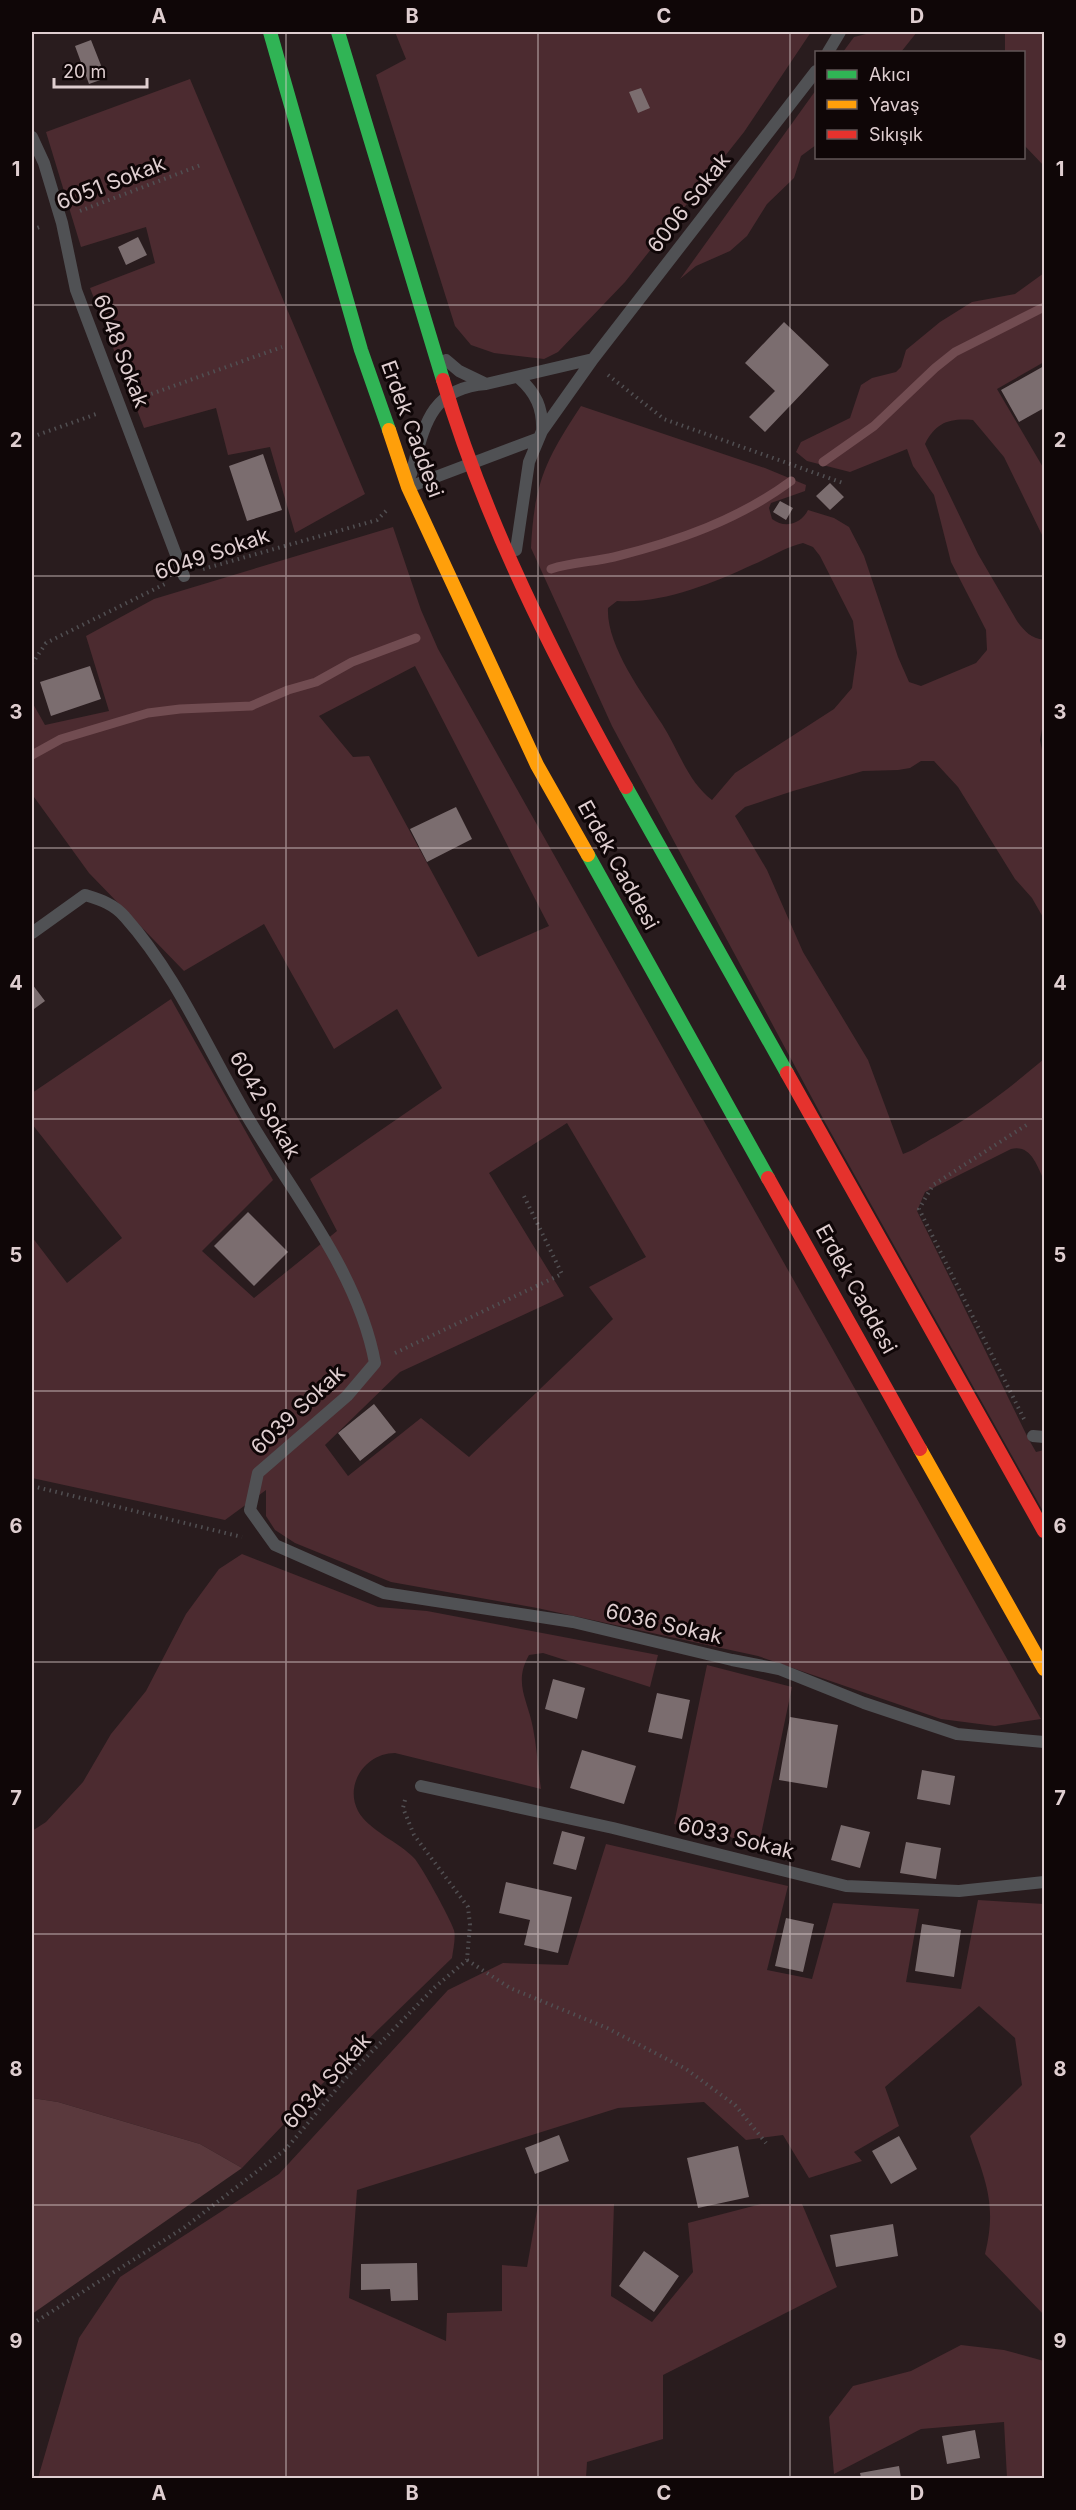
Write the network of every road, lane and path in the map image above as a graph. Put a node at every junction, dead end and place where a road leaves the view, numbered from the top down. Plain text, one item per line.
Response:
1 (270, 32) edge
2 (338, 32) edge
3 (840, 32) edge
4 (829, 51) edge
5 (815, 72) edge
6 (32, 137) edge
7 (201, 165) dead end
8 (60, 219) junction
9 (32, 230) edge
10 (282, 346) dead end
11 (433, 350) junction
12 (593, 359) junction
13 (519, 378) junction
14 (486, 384) junction
15 (447, 395) junction
16 (121, 405) junction
17 (540, 435) junction
18 (32, 437) edge
19 (471, 463) junction
20 (843, 483) dead end
21 (408, 487) junction
22 (514, 566) junction
23 (184, 576) junction
24 (32, 664) edge
25 (32, 933) edge
26 (1028, 1124) dead end
27 (522, 1192) dead end
28 (375, 1363) junction
29 (1039, 1436) edge
30 (32, 1486) edge
31 (1044, 1531) edge
32 (275, 1545) junction
33 (1044, 1668) edge
34 (1044, 1742) edge
35 (421, 1786) joint
36 (1044, 1882) edge
37 (467, 1960) junction
38 (766, 2143) dead end
39 (32, 2324) edge

1 - 21 main road, Erdek Caddesi
2 - 11 main road, Erdek Caddesi
3 - 4 lane
5 - 12 lane, 6006 Sokak
6 - 8 lane, 6048 Sokak
7 - 8 path, 6051 Sokak
8 - 9 path, 6051 Sokak
8 - 16 lane, 6048 Sokak
10 - 16 path
11 - 14 lane
11 - 15 main road, Erdek Caddesi
12 - 13 lane
12 - 17 lane, 6006 Sokak
12 - 20 path
13 - 14 lane
13 - 17 lane
14 - 15 lane
15 - 19 main road, Erdek Caddesi
15 - 21 lane
16 - 18 path
16 - 23 lane, 6048 Sokak
17 - 19 lane
17 - 22 lane, 6006 Sokak
19 - 21 lane
19 - 22 main road, Erdek Caddesi
21 - 23 path, 6049 Sokak
21 - 33 main road, Erdek Caddesi
22 - 31 main road, Erdek Caddesi
23 - 24 path, 6049 Sokak
25 - 28 lane, 6042 Sokak
26 - 29 path
27 - 28 path, 6039 Sokak
28 - 32 lane, 6039 Sokak
30 - 32 path
32 - 34 lane, 6036 Sokak
35 - 36 lane, 6033 Sokak
35 - 37 path
37 - 38 path
37 - 39 path, 6034 Sokak

